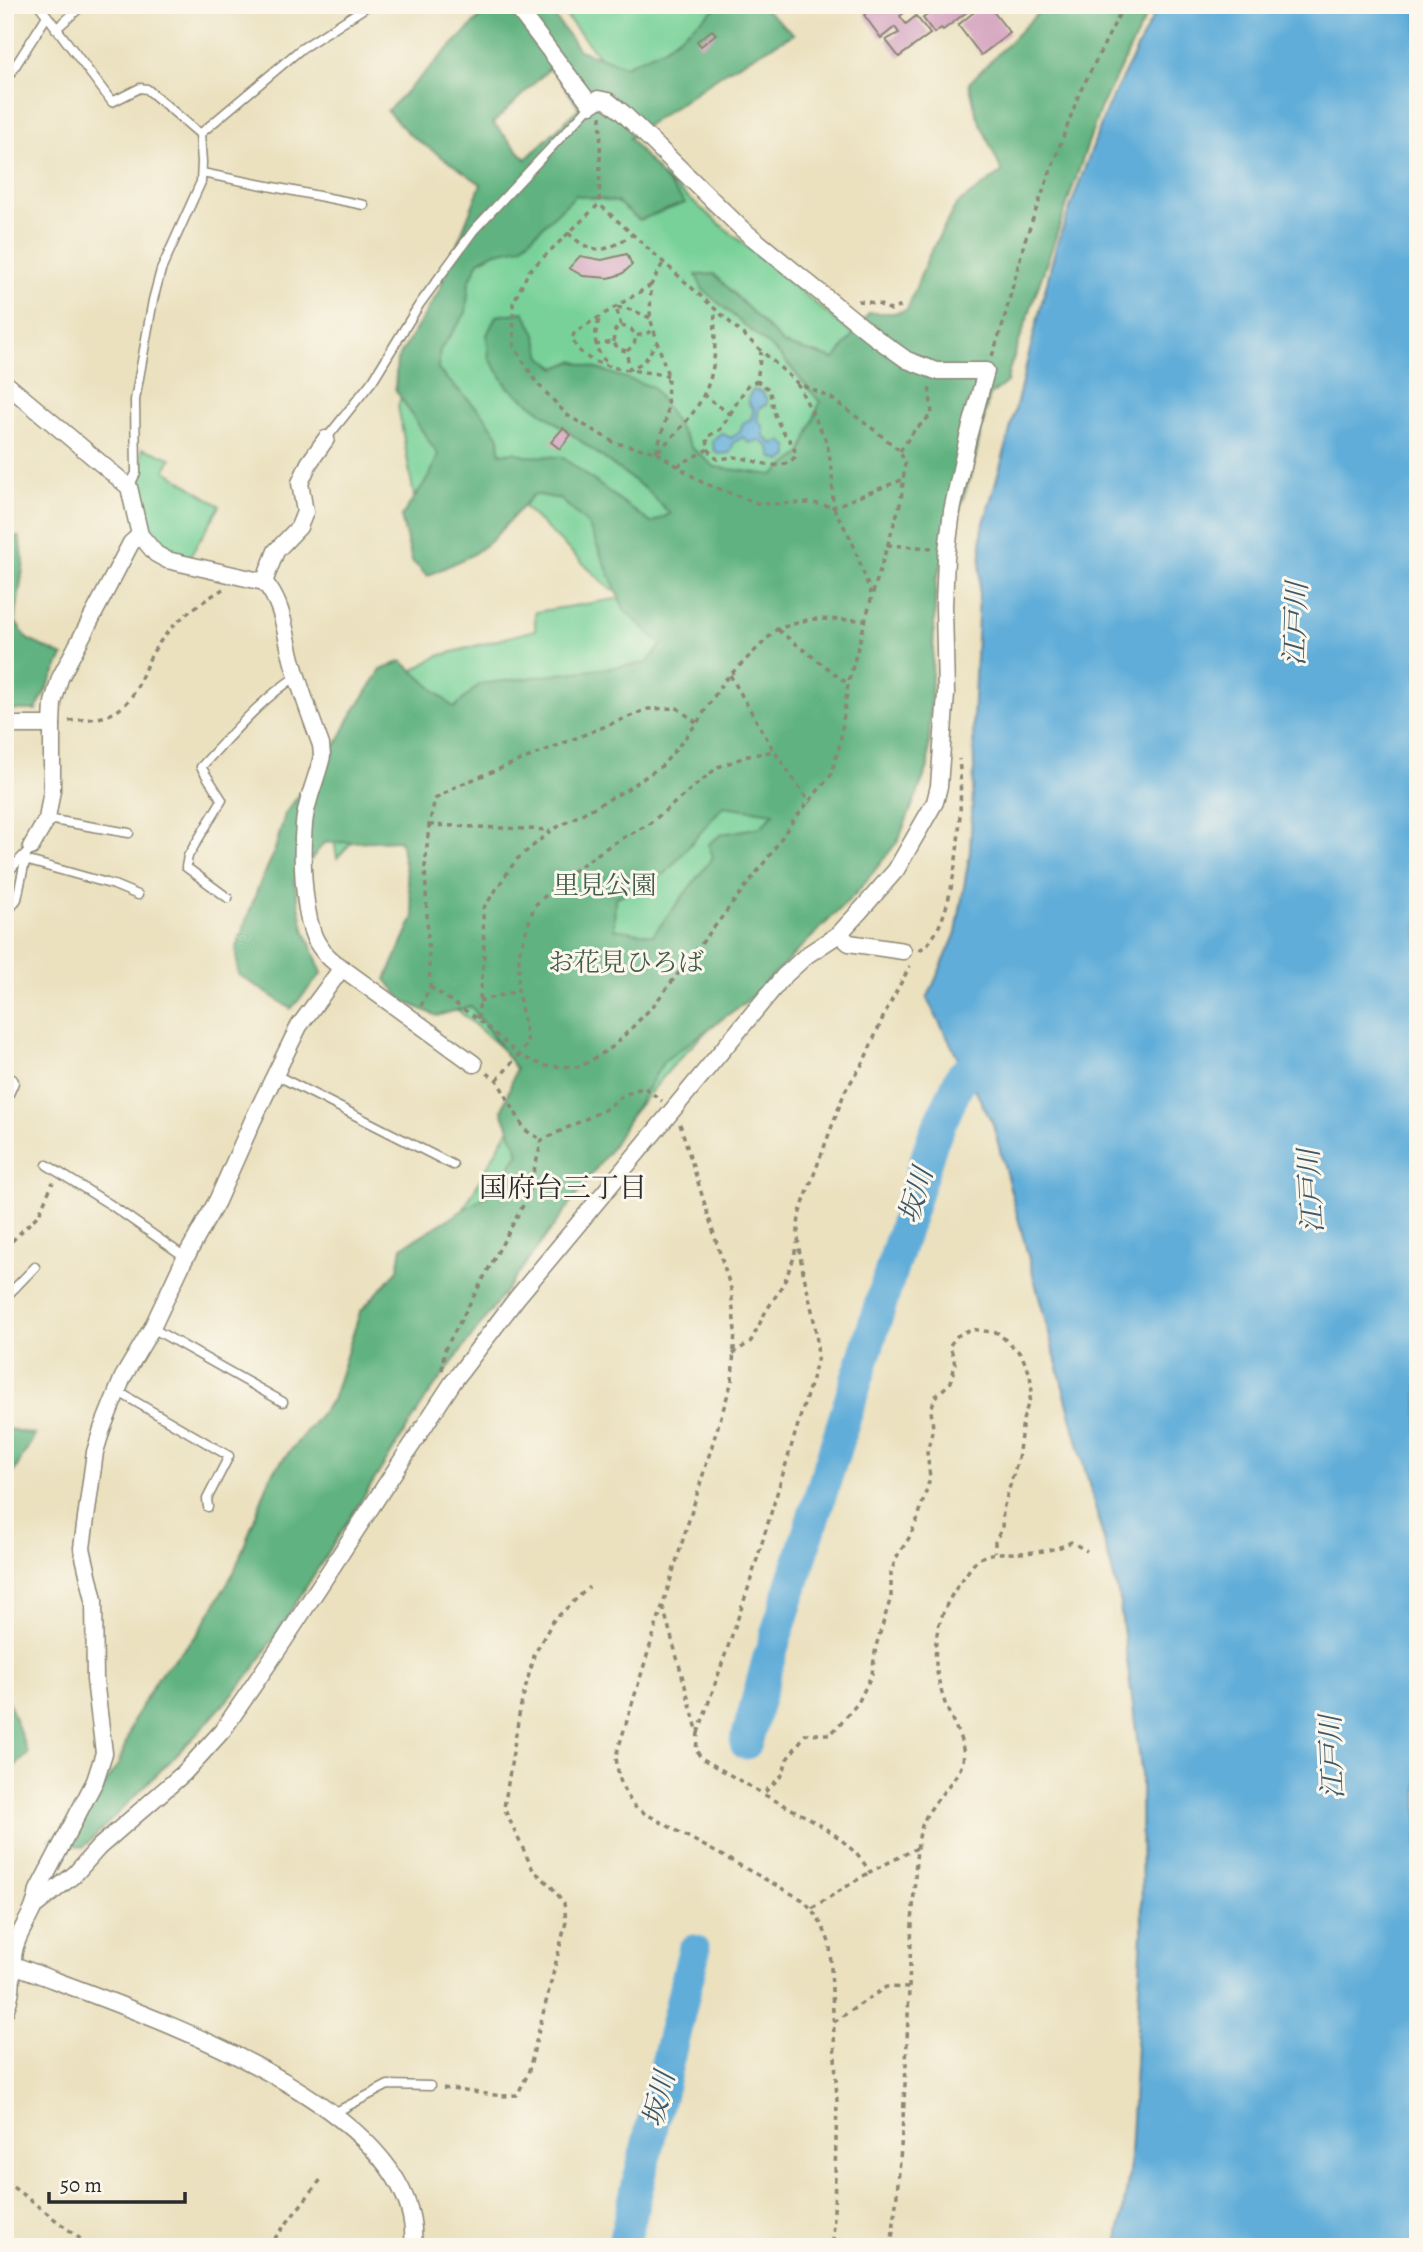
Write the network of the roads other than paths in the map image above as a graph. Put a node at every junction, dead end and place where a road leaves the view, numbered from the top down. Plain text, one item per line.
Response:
1 (39, 5) edge
2 (83, 5) edge
3 (369, 5) edge
4 (515, 5) edge
5 (47, 16) junction
6 (56, 29) junction
7 (5, 82) edge
8 (591, 105) junction
9 (200, 134) junction
10 (202, 173) junction
11 (364, 205) dead end
12 (5, 383) edge
13 (326, 439) joint
14 (129, 487) junction
15 (140, 535) junction
16 (264, 582) junction
17 (297, 676) junction
18 (5, 725) edge
19 (52, 725) junction
20 (47, 819) junction
21 (129, 833) dead end
22 (28, 854) junction
23 (5, 875) edge
24 (138, 895) dead end
25 (228, 898) dead end
26 (5, 916) edge
27 (839, 934) junction
28 (908, 952) road end
29 (342, 968) junction
30 (474, 1064) dead end
31 (276, 1075) junction
32 (5, 1080) edge
33 (5, 1093) edge
34 (47, 1165) dead end
35 (453, 1165) dead end
36 (185, 1257) junction
37 (35, 1267) dead end
38 (5, 1298) edge
39 (152, 1328) junction
40 (117, 1391) junction
41 (283, 1402) dead end
42 (208, 1507) dead end
43 (36, 1905) junction
44 (11, 1934) edge
45 (14, 1965) junction
46 (5, 2011) edge
47 (430, 2086) road end
48 (334, 2113) junction
49 (413, 2247) edge

1 - 5 lane
2 - 6 lane
3 - 9 lane
4 - 8 street
5 - 6 lane
5 - 7 lane
6 - 9 lane
8 - 13 lane
8 - 27 street
9 - 10 lane
10 - 11 lane
10 - 14 lane
12 - 14 street
13 - 16 street
14 - 15 street
15 - 16 street
15 - 19 street
16 - 17 street
17 - 25 lane
17 - 29 street
18 - 19 street
19 - 20 street
20 - 21 lane
20 - 22 street
22 - 23 lane
22 - 24 lane
22 - 26 lane
27 - 28 street
27 - 43 street
29 - 30 street
29 - 31 street
31 - 35 lane
31 - 36 street
32 - 33 street
34 - 36 lane
36 - 39 street
37 - 38 lane
39 - 40 street
39 - 41 lane
40 - 42 lane
40 - 43 street
43 - 44 street
44 - 45 street
45 - 46 street
45 - 48 street
47 - 48 lane
48 - 49 street

